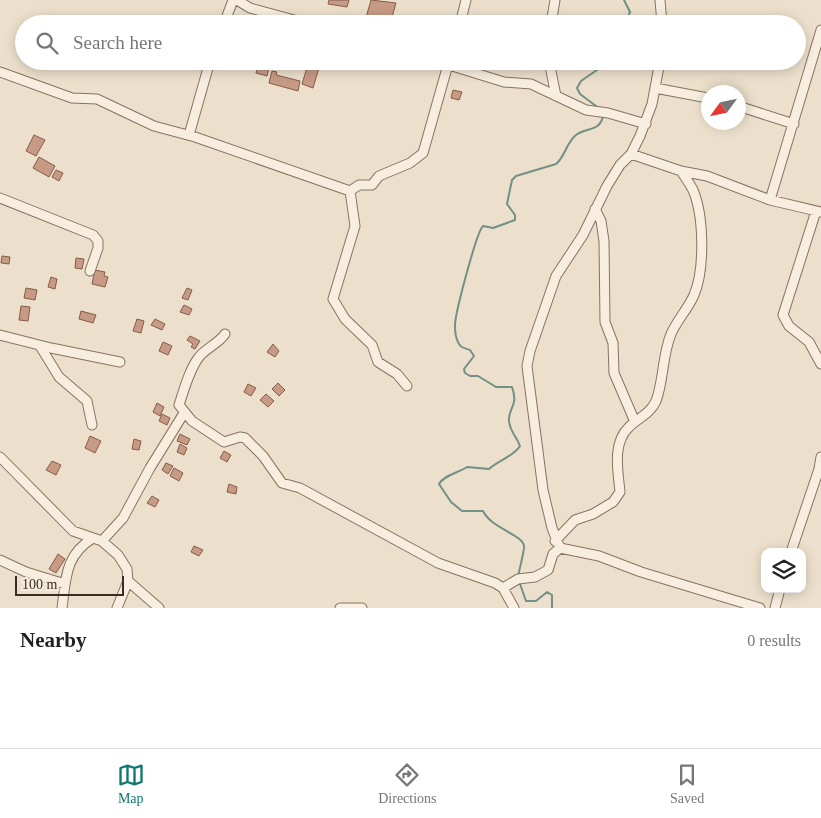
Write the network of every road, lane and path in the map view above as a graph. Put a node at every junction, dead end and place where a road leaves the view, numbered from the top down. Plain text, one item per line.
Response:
1 (232, 0) edge
2 (237, 0) edge
3 (466, 0) edge
4 (555, 0) edge
5 (660, 0) edge
6 (227, 15) edge
7 (276, 15) edge
8 (462, 15) edge
9 (552, 15) edge
10 (661, 15) edge
11 (821, 30) edge
12 (817, 57) edge
13 (207, 70) edge
14 (447, 70) edge
15 (469, 70) edge
16 (551, 70) edge
17 (658, 70) edge
18 (0, 72) edge
19 (655, 88) junction
20 (556, 96) junction
21 (701, 97) edge
22 (746, 109) edge
23 (646, 124) junction
24 (794, 124) junction
25 (189, 135) junction
26 (631, 154) junction
27 (681, 171) junction
28 (350, 191) junction
29 (0, 198) edge
30 (770, 200) junction
31 (595, 209) junction
32 (818, 212) edge
33 (90, 271) dead end
34 (225, 334) dead end
35 (0, 335) edge
36 (40, 346) junction
37 (120, 362) dead end
38 (821, 364) edge
39 (406, 386) dead end
40 (184, 413) junction
41 (635, 422) junction
42 (92, 424) dead end
43 (0, 457) edge
44 (821, 457) edge
45 (98, 540) junction
46 (558, 545) junction
47 (792, 548) edge
48 (0, 560) edge
49 (128, 582) junction
50 (65, 584) junction
51 (503, 588) junction
52 (779, 593) edge
53 (62, 608) edge
54 (117, 608) edge
55 (159, 608) edge
56 (340, 608) edge
57 (362, 608) edge
58 (514, 608) edge
59 (760, 608) edge
60 (775, 608) edge

1 - 6 street
2 - 7 street
3 - 8 street
4 - 9 street
5 - 10 street
11 - 12 street
12 - 24 street
13 - 25 street
14 - 28 street
15 - 20 street
16 - 20 street
17 - 19 street
18 - 25 street
19 - 21 street
19 - 23 street
20 - 23 street
22 - 24 street
23 - 26 street
24 - 30 street
25 - 28 street
26 - 27 street
26 - 31 street
27 - 30 street
27 - 41 street
28 - 39 street
29 - 33 street
30 - 32 street
31 - 41 street
31 - 46 street
32 - 38 street
34 - 40 street
35 - 36 street
36 - 37 street
36 - 42 street
40 - 45 street
40 - 51 street
41 - 46 street
43 - 45 street
44 - 47 street
45 - 49 street
45 - 50 street
46 - 51 street
46 - 59 street
48 - 50 street
49 - 54 street
49 - 55 street
50 - 53 street
51 - 58 street
52 - 60 street
56 - 57 street

